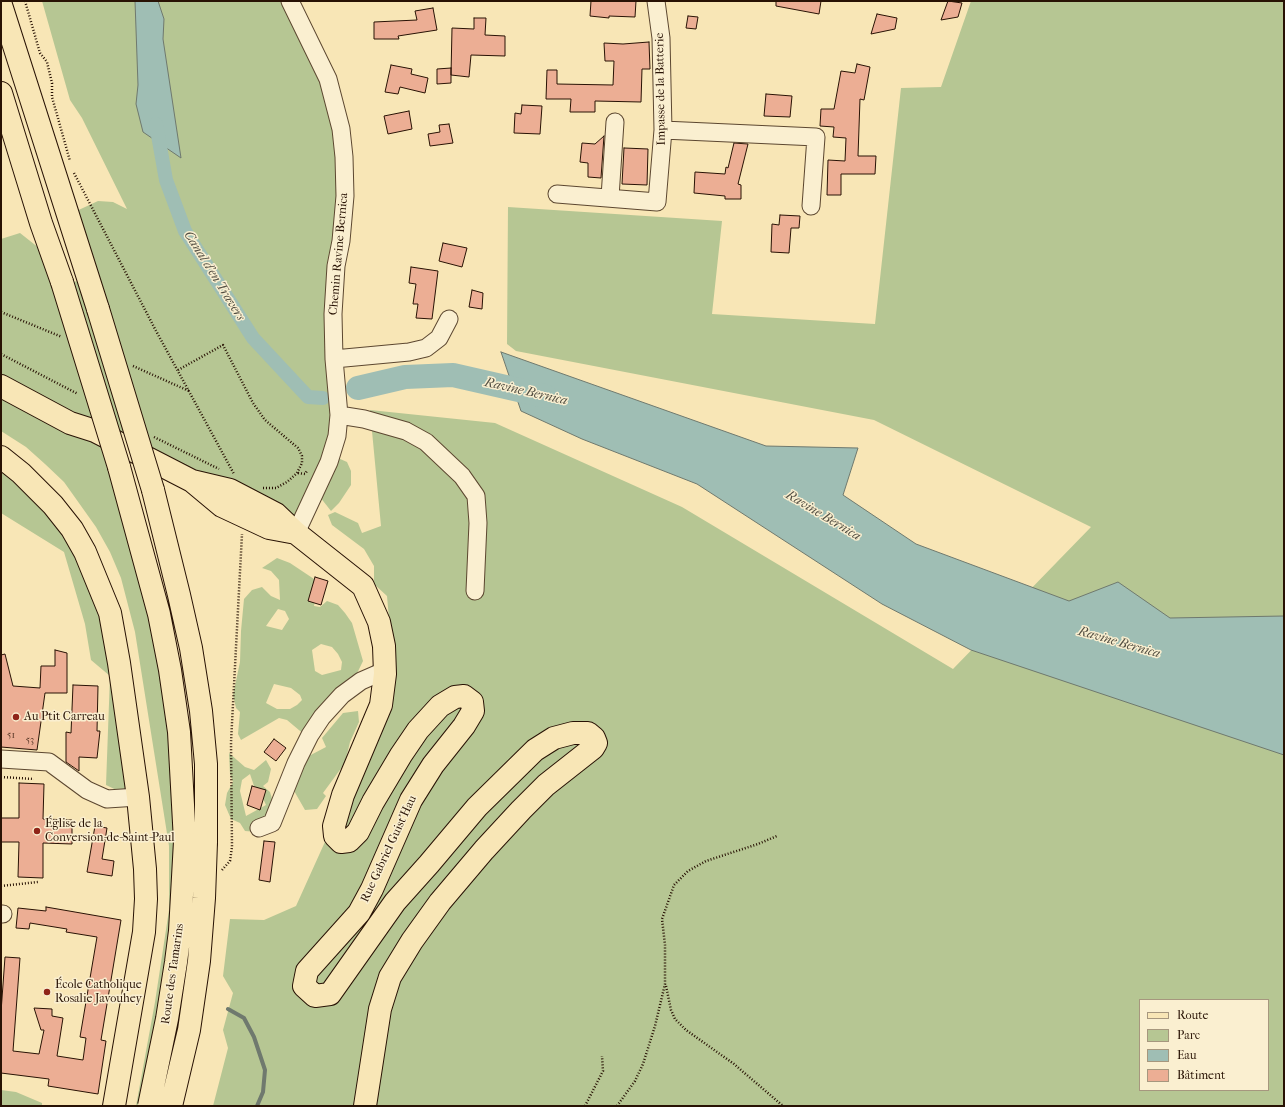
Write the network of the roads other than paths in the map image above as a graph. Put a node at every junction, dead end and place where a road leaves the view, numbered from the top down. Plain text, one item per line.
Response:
1 (2, 1) edge
2 (290, 1) edge
3 (656, 1) edge
4 (1, 5) edge
5 (10, 33) junction
6 (1, 93) edge
7 (615, 122) dead end
8 (663, 130) junction
9 (557, 194) dead end
10 (610, 197) junction
11 (811, 206) dead end
12 (449, 319) dead end
13 (334, 359) junction
14 (1, 374) edge
15 (1, 386) edge
16 (339, 416) junction
17 (95, 431) junction
18 (1, 457) edge
19 (192, 481) junction
20 (296, 532) junction
21 (475, 591) dead end
22 (385, 674) junction
23 (1, 759) edge
24 (136, 798) junction
25 (259, 828) dead end
26 (195, 842) junction
27 (114, 1106) edge
28 (149, 1106) edge
29 (171, 1106) edge
30 (365, 1106) edge

1 - 5 main road
2 - 13 street, Chemin Ravine Bernica
3 - 8 street, Impasse de la Batterie
4 - 5 main road
5 - 26 main road, bridge
6 - 26 main road, bridge
7 - 10 street
8 - 10 street, Impasse de la Batterie
8 - 11 street
9 - 10 street
12 - 13 street
13 - 16 street, Chemin Ravine Bernica
14 - 17 main road
15 - 17 main road
16 - 20 street, Chemin Ravine Bernica
16 - 21 street
17 - 19 main road
18 - 24 main road
19 - 20 main road, Rue Gabriel Guist'Hau
19 - 20 main road
20 - 22 main road, Rue Gabriel Guist'Hau
22 - 25 street
22 - 30 main road, Rue Gabriel Guist'Hau
23 - 24 street
24 - 27 main road
26 - 28 main road, Route des Tamarins, bridge
26 - 29 main road, Route des Tamarins, bridge

